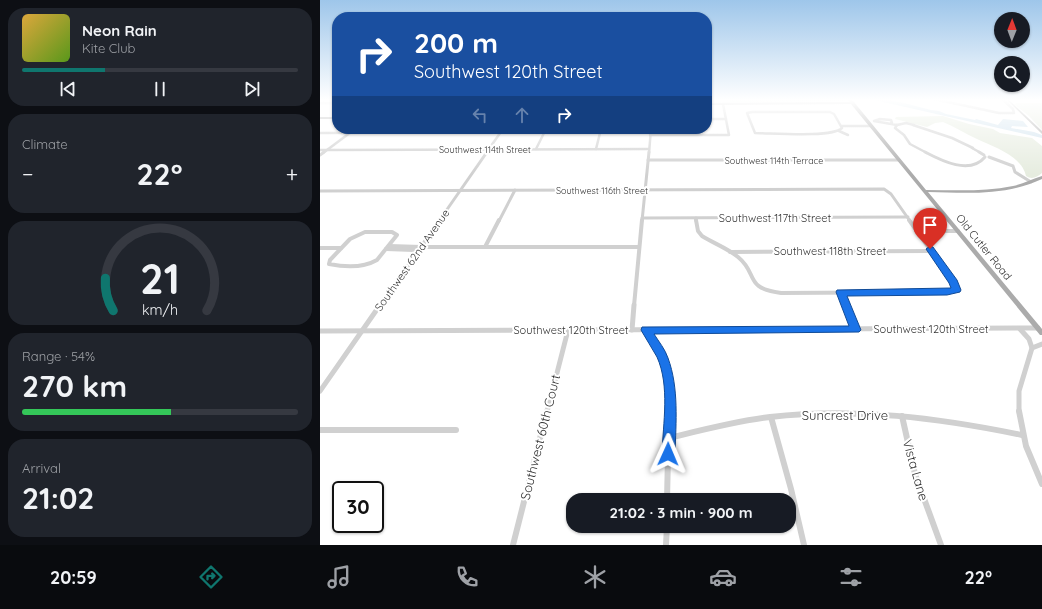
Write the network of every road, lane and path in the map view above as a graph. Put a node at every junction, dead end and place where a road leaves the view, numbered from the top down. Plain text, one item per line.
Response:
1 (727, 124) edge
2 (751, 124) edge
3 (911, 124) edge
4 (1033, 124) edge
5 (897, 125) edge
6 (842, 126) joint
7 (871, 126) joint
8 (839, 131) junction
9 (320, 133) edge
10 (332, 133) edge
11 (1042, 133) edge
12 (349, 134) edge
13 (500, 134) edge
14 (544, 134) edge
15 (600, 134) edge
16 (848, 135) dead end
17 (650, 136) joint
18 (489, 149) junction
19 (536, 149) junction
20 (596, 149) junction
21 (649, 149) junction
22 (320, 150) edge
23 (328, 150) junction
24 (320, 156) edge
25 (984, 156) junction
26 (648, 160) junction
27 (899, 160) junction
28 (1041, 179) edge
29 (1031, 182) junction
30 (461, 190) junction
31 (515, 190) junction
32 (645, 190) junction
33 (320, 191) edge
34 (925, 191) junction
35 (908, 217) junction
36 (642, 218) junction
37 (696, 218) junction
38 (917, 231) junction
39 (958, 231) junction
40 (421, 247) junction
41 (485, 247) junction
42 (639, 247) junction
43 (320, 248) edge
44 (341, 248) junction
45 (388, 248) junction
46 (931, 251) junction
47 (730, 252) junction
48 (840, 292) junction
49 (1020, 329) junction
50 (568, 330) junction
51 (632, 330) junction
52 (646, 330) junction
53 (855, 330) junction
54 (1040, 330) edge
55 (320, 331) edge
56 (363, 331) junction
57 (1042, 344) edge
58 (1032, 348) junction
59 (320, 391) edge
60 (902, 416) junction
61 (771, 417) junction
62 (320, 430) edge
63 (456, 430) dead end
64 (1022, 435) junction
65 (669, 438) junction
66 (1042, 484) edge
67 (667, 493) edge
68 (667, 533) edge
69 (513, 545) edge
70 (666, 545) edge
71 (804, 545) edge
72 (941, 545) edge

1 - 17 street
2 - 8 street
3 - 25 street
4 - 11 main road
5 - 25 street
6 - 7 street
6 - 8 street
7 - 27 main road, Old Cutler Road
8 - 16 street
9 - 10 street
12 - 23 street
13 - 18 street, Southwest 62nd Avenue
14 - 19 street
15 - 20 street
17 - 21 street
18 - 19 street, Southwest 114th Street
18 - 23 street, Southwest 114th Street
18 - 30 street, Southwest 62nd Avenue
19 - 20 street, Southwest 114th Street
20 - 21 street, Southwest 114th Street
21 - 26 street
22 - 23 street, Southwest 114th Street
23 - 24 street
25 - 29 street
26 - 27 street, Southwest 114th Terrace
26 - 32 street
27 - 34 main road, Old Cutler Road
28 - 29 main road
29 - 34 main road
30 - 31 street, Southwest 116th Street
30 - 33 street, Southwest 116th Street
30 - 40 street, Southwest 62nd Avenue
31 - 32 street, Southwest 116th Street
31 - 41 street
32 - 35 street, Southwest 116th Street
32 - 36 street
34 - 39 main road, Old Cutler Road
35 - 37 street, Southwest 117th Street
35 - 38 street
36 - 37 street, Southwest 117th Street
36 - 42 street
37 - 47 street
38 - 39 street
38 - 46 street
39 - 54 main road, Old Cutler Road
40 - 41 street
40 - 45 street
40 - 56 street, Southwest 62nd Avenue
41 - 42 street
42 - 51 street
43 - 44 street
44 - 45 street
44 - 45 street
46 - 47 street, Southwest 118th Street
46 - 48 street
47 - 48 street
48 - 53 street
49 - 53 street, Southwest 120th Street
49 - 54 street, Southwest 120th Street
49 - 58 street
50 - 51 street, Southwest 120th Street
50 - 56 street, Southwest 120th Street
50 - 69 street, Southwest 60th Court
51 - 52 street, Southwest 120th Street
52 - 53 street, Southwest 120th Street
52 - 65 street
55 - 56 street, Southwest 120th Street
56 - 59 street, Southwest 62nd Avenue
57 - 58 street
58 - 64 street
60 - 61 street, Suncrest Drive
60 - 64 street, Suncrest Drive
60 - 72 street, Vista Lane
61 - 65 street, Suncrest Drive
61 - 71 street
62 - 63 street
64 - 66 street
65 - 67 street
68 - 70 street

